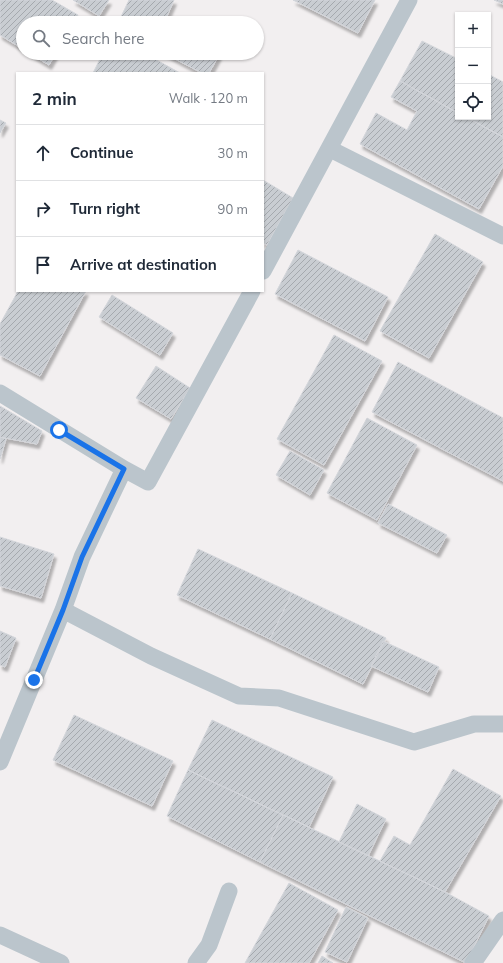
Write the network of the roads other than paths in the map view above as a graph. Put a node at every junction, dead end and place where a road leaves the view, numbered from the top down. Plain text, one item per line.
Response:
1 (409, 0) edge
2 (330, 149) junction
3 (503, 236) edge
4 (264, 269) edge
5 (251, 292) edge
6 (0, 393) edge
7 (124, 469) junction
8 (63, 610) junction
9 (503, 724) edge
10 (0, 762) edge
11 (229, 891) dead end
12 (503, 920) edge
13 (0, 935) edge
14 (61, 963) edge
15 (196, 963) edge
16 (473, 963) edge

1 - 2 street
2 - 3 street
2 - 4 street
5 - 7 street
6 - 7 street
7 - 8 street
8 - 9 street
8 - 10 street
11 - 15 street
12 - 16 street
13 - 14 street

